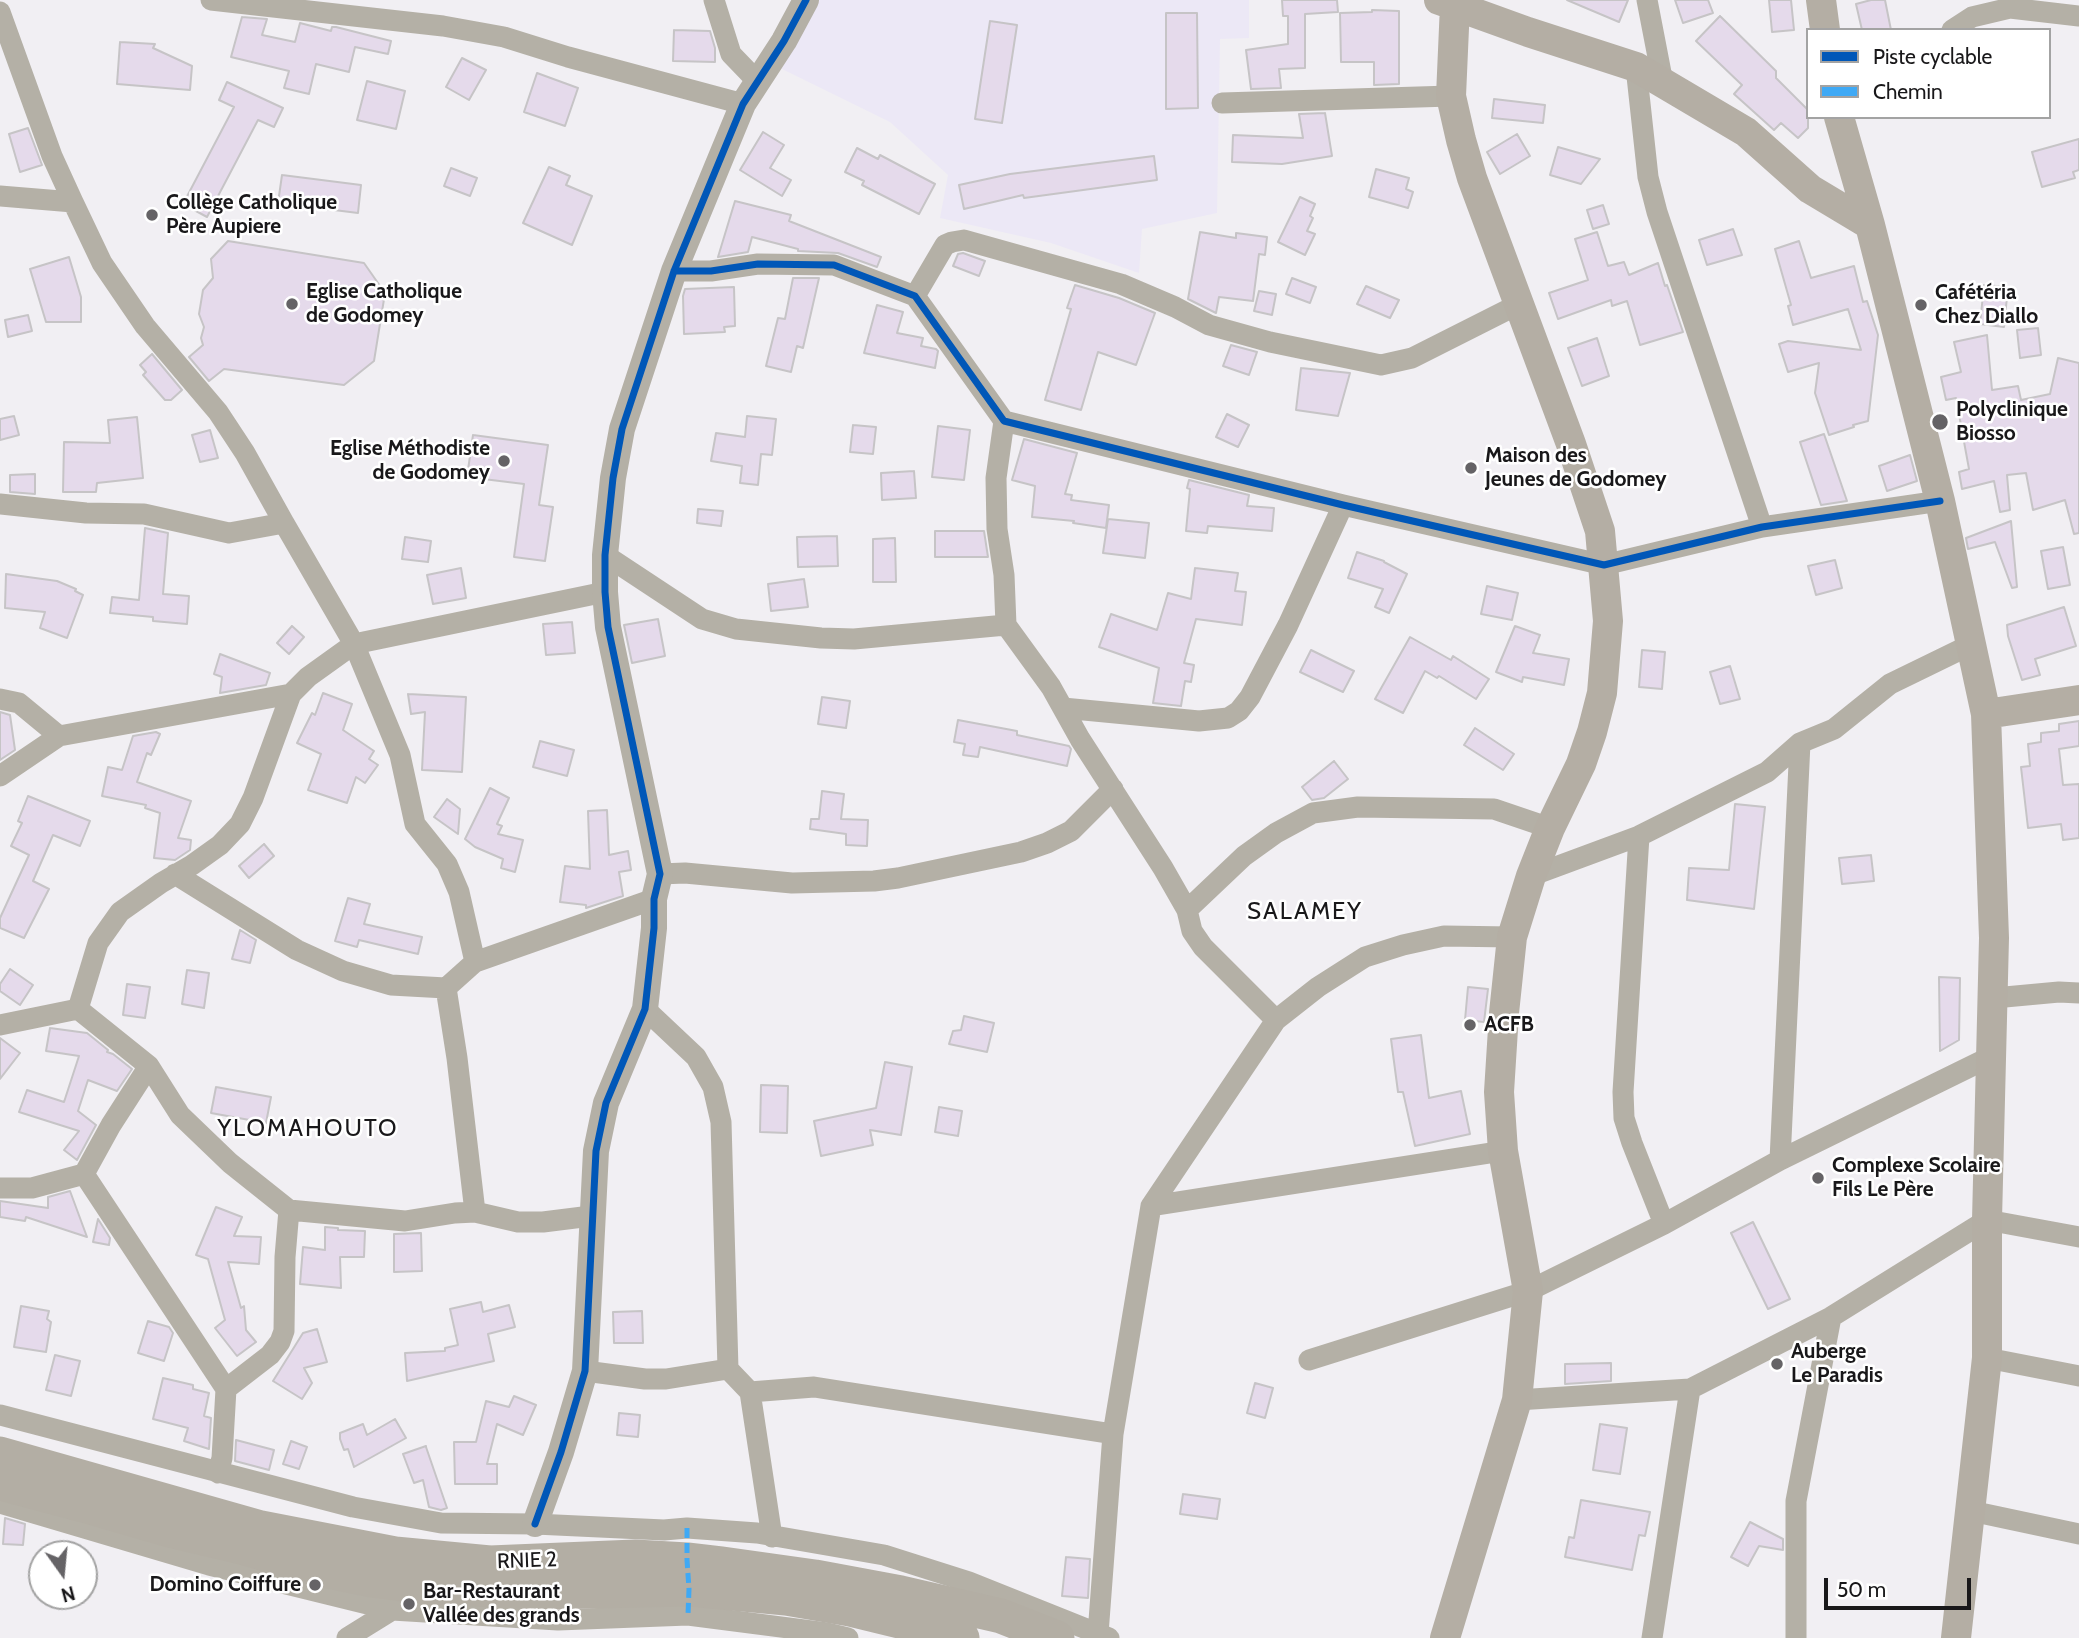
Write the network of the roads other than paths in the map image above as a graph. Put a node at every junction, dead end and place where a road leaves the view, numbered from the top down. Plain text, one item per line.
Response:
1 (211, 0) edge
2 (714, 0) edge
3 (806, 0) edge
4 (1647, 0) edge
5 (1821, 0) edge
6 (1447, 3) edge
7 (0, 12) edge
8 (2079, 16) edge
9 (1825, 28) edge
10 (1955, 28) edge
11 (1636, 66) junction
12 (757, 81) junction
13 (1663, 83) junction
14 (1451, 96) junction
15 (1222, 103) dead end
16 (743, 104) junction
17 (1840, 119) edge
18 (0, 196) edge
19 (73, 202) junction
20 (1870, 225) junction
21 (674, 271) junction
22 (915, 296) junction
23 (1520, 304) junction
24 (1004, 421) junction
25 (1940, 501) junction
26 (0, 504) edge
27 (1343, 505) junction
28 (284, 523) junction
29 (1762, 527) junction
30 (606, 555) junction
31 (1604, 565) junction
32 (604, 592) junction
33 (1006, 625) junction
34 (354, 644) junction
35 (1970, 645) junction
36 (291, 694) junction
37 (0, 699) edge
38 (2079, 700) edge
39 (1063, 708) junction
40 (1986, 714) junction
41 (59, 736) junction
42 (1800, 743) junction
43 (0, 776) edge
44 (1114, 789) junction
45 (1550, 828) junction
46 (1639, 836) junction
47 (175, 874) junction
48 (1531, 876) junction
49 (657, 886) junction
50 (1187, 910) junction
51 (1512, 937) junction
52 (475, 962) junction
53 (446, 988) junction
54 (2079, 993) edge
55 (1994, 998) junction
56 (78, 1009) junction
57 (645, 1009) junction
58 (1276, 1020) junction
59 (0, 1025) edge
60 (1992, 1056) junction
61 (149, 1066) junction
62 (1503, 1151) junction
63 (1780, 1160) junction
64 (85, 1174) junction
65 (0, 1188) edge
66 (1151, 1206) junction
67 (289, 1210) junction
68 (475, 1212) junction
69 (591, 1216) junction
70 (1987, 1220) junction
71 (1664, 1224) junction
72 (2079, 1237) edge
73 (1528, 1291) junction
74 (1831, 1317) junction
75 (1987, 1358) junction
76 (1309, 1360) dead end
77 (728, 1369) junction
78 (584, 1371) junction
79 (2079, 1376) edge
80 (226, 1389) junction
81 (1690, 1389) junction
82 (750, 1392) junction
83 (1517, 1400) junction
84 (0, 1415) edge
85 (1113, 1434) junction
86 (0, 1454) edge
87 (218, 1473) junction
88 (0, 1483) edge
89 (0, 1503) edge
90 (1971, 1511) junction
91 (535, 1524) junction
92 (2079, 1534) edge
93 (772, 1537) junction
94 (392, 1610) junction
95 (1104, 1636) edge
96 (347, 1638) edge
97 (848, 1638) edge
98 (962, 1638) edge
99 (1057, 1638) edge
100 (1445, 1638) edge
101 (1652, 1638) edge
102 (1796, 1638) edge
103 (1956, 1638) edge

1 - 16 street
2 - 12 street
3 - 12 street
4 - 13 street
5 - 9 main road
6 - 11 main road
6 - 14 main road
7 - 19 street
8 - 10 street
11 - 13 main road
11 - 29 street
12 - 16 street
13 - 20 main road
14 - 15 street
14 - 23 main road
16 - 21 street
17 - 20 main road
18 - 19 street
19 - 28 street
20 - 25 main road
21 - 22 street
21 - 30 street
22 - 23 street
22 - 24 street
23 - 31 main road
24 - 27 street
24 - 33 street
25 - 29 street
25 - 35 main road
26 - 28 street
27 - 31 street
27 - 39 street
28 - 34 street
29 - 31 street
30 - 32 street
30 - 33 street
31 - 45 main road
32 - 34 street
32 - 49 street
33 - 39 street
34 - 36 street
34 - 52 street
35 - 40 main road
35 - 42 street
36 - 41 street
36 - 47 street
37 - 41 street
38 - 40 main road
39 - 44 street
40 - 55 main road
41 - 43 street
42 - 46 street
42 - 63 street
44 - 49 street
44 - 50 street
45 - 48 main road
45 - 50 street
46 - 48 street
46 - 71 street
47 - 53 street
47 - 56 street
48 - 51 main road
49 - 52 street
49 - 57 street
50 - 58 street
51 - 58 street
51 - 62 main road
52 - 53 street
53 - 68 street
54 - 55 street
55 - 60 main road
56 - 59 street
56 - 61 street
57 - 69 street
57 - 77 street
58 - 66 street
60 - 63 street
60 - 70 main road
61 - 64 street
61 - 67 street
62 - 66 street
62 - 73 main road
63 - 71 street
64 - 65 street
64 - 80 street
66 - 85 street
67 - 68 street
67 - 80 street
68 - 69 street
69 - 78 street
70 - 72 street
70 - 74 street
70 - 75 main road
71 - 73 street
73 - 76 street
73 - 83 main road
74 - 81 street
74 - 102 street
75 - 79 street
75 - 90 main road
77 - 78 street
77 - 82 street
78 - 91 street
80 - 87 street
81 - 83 street
81 - 101 street
82 - 85 street
82 - 93 street
83 - 100 main road
84 - 87 street
85 - 95 street
86 - 99 highway, RNIE 2 / RNIE 2
87 - 91 street
88 - 98 highway, RNIE 2 / RNIE 2
89 - 94 street
90 - 92 street
90 - 103 main road
91 - 93 street
93 - 95 street
94 - 96 street
94 - 97 street

